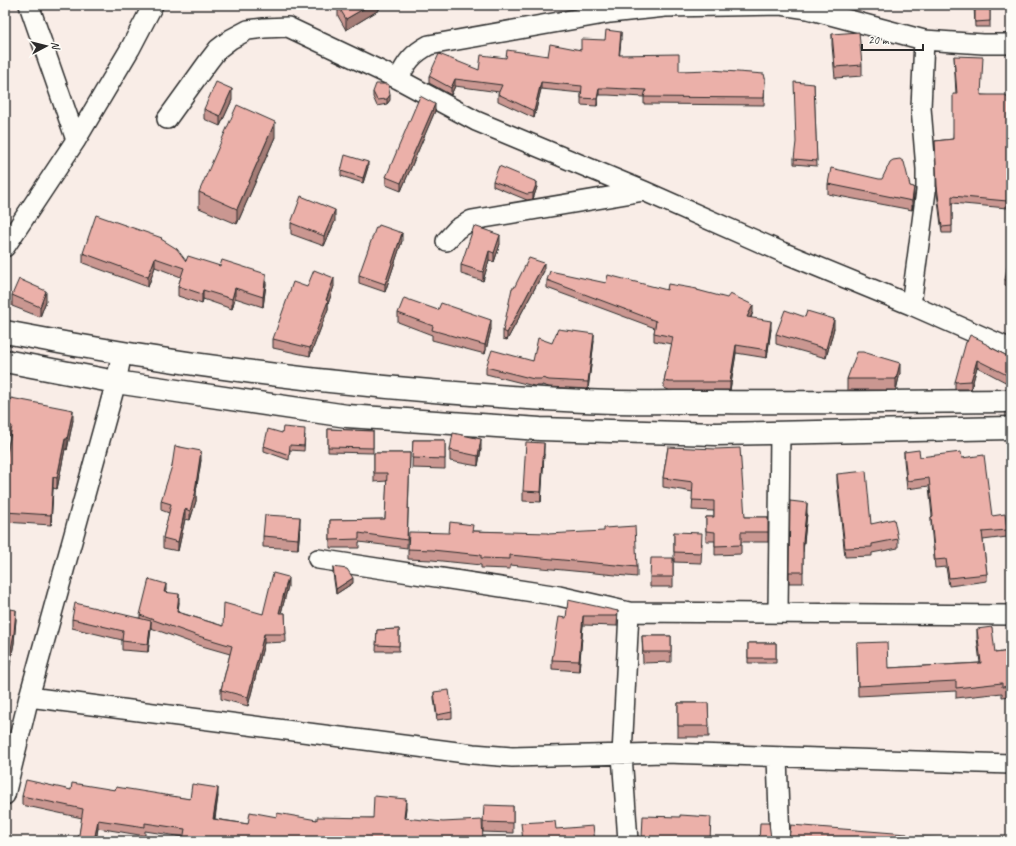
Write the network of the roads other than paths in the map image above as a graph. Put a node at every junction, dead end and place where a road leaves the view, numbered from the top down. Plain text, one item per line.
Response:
1 (29, 5) edge
2 (152, 5) edge
3 (808, 7) edge
4 (924, 40) junction
5 (1011, 44) edge
6 (398, 79) junction
7 (168, 119) dead end
8 (76, 140) junction
9 (644, 191) junction
10 (446, 242) dead end
11 (5, 247) edge
12 (911, 305) junction
13 (5, 332) edge
14 (1011, 349) edge
15 (122, 353) junction
16 (5, 361) edge
17 (116, 382) junction
18 (1011, 401) edge
19 (1011, 428) edge
20 (780, 432) junction
21 (318, 560) dead end
22 (629, 612) junction
23 (778, 614) junction
24 (1011, 615) edge
25 (29, 697) junction
26 (622, 755) junction
27 (777, 757) junction
28 (1011, 764) edge
29 (8, 770) edge
30 (5, 795) edge
31 (628, 841) edge
32 (780, 841) edge

1 - 8 street
2 - 8 street
3 - 4 street
3 - 6 street
4 - 5 street
4 - 12 street
6 - 7 street
6 - 9 street
8 - 11 street
9 - 10 street
9 - 12 street
12 - 14 street
13 - 15 main road
15 - 17 street
15 - 18 main road
16 - 17 main road
17 - 20 main road
17 - 25 street
19 - 20 main road
20 - 23 street
21 - 22 street
22 - 23 street
22 - 26 street
23 - 24 street
25 - 26 street
25 - 29 street
26 - 27 street
26 - 31 street
27 - 28 street
27 - 32 street
29 - 30 street

